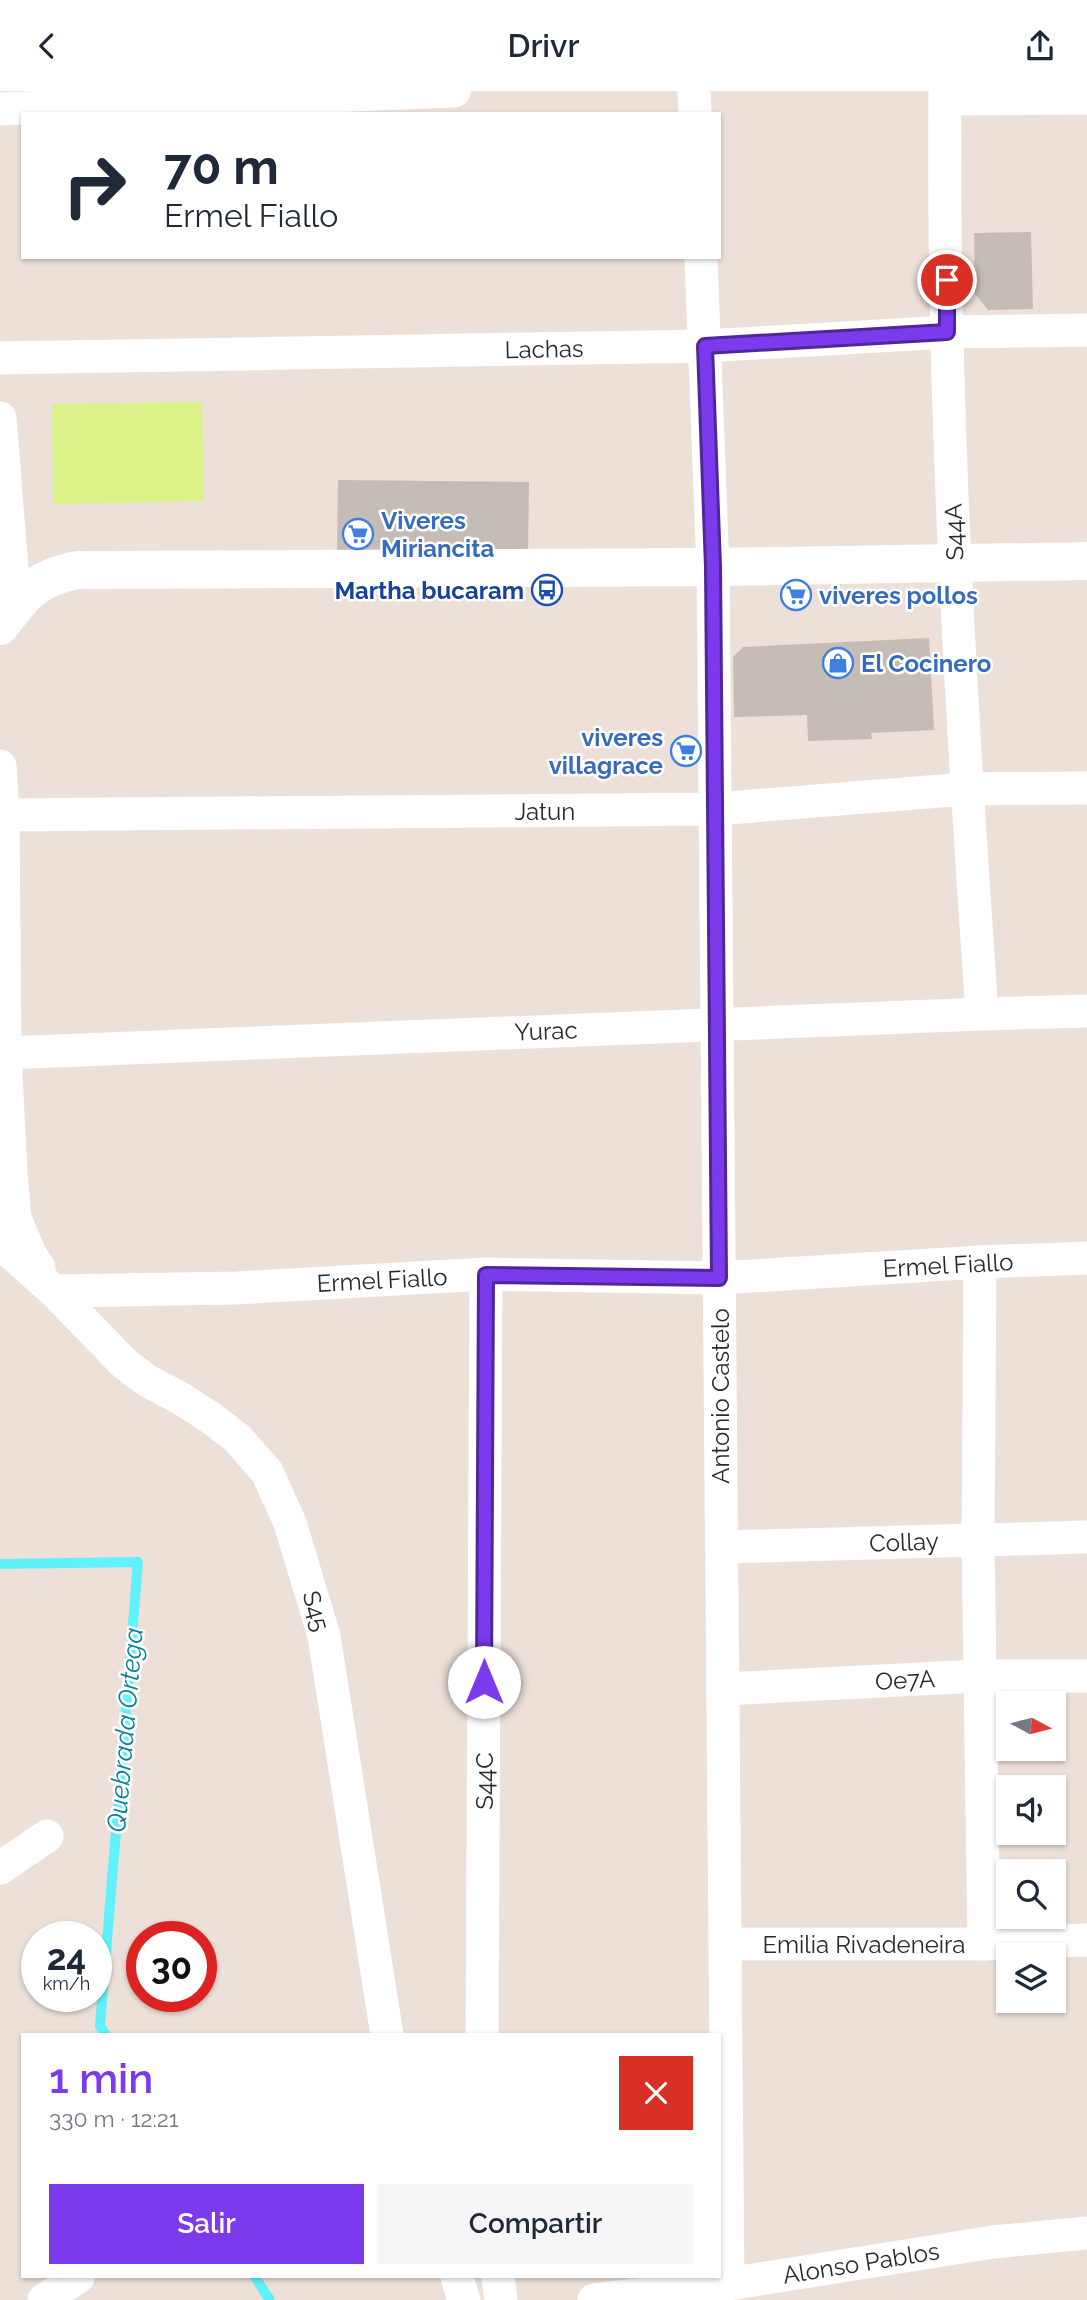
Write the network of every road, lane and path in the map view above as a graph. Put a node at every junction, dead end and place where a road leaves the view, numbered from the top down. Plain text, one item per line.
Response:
1 (454, 91) edge
2 (694, 91) edge
3 (945, 95) edge
4 (1087, 98) edge
5 (0, 109) edge
6 (695, 112) edge
7 (701, 259) edge
8 (1087, 330) edge
9 (947, 332) junction
10 (705, 346) junction
11 (0, 358) edge
12 (0, 418) edge
13 (1087, 561) edge
14 (955, 564) junction
15 (713, 567) junction
16 (7, 616) edge
17 (0, 767) edge
18 (1087, 788) edge
19 (966, 789) junction
20 (715, 809) junction
21 (3, 815) junction
22 (1087, 1011) edge
23 (982, 1014) junction
24 (717, 1024) junction
25 (5, 1053) junction
26 (0, 1243) edge
27 (1087, 1258) edge
28 (980, 1262) junction
29 (486, 1275) junction
30 (719, 1278) junction
31 (54, 1290) junction
32 (1087, 1537) edge
33 (978, 1540) junction
34 (722, 1547) junction
35 (979, 1676) junction
36 (1087, 1676) edge
37 (723, 1689) junction
38 (47, 1836) dead end
39 (0, 1868) edge
40 (1087, 1940) edge
41 (725, 1944) junction
42 (984, 1944) junction
43 (387, 2033) edge
44 (482, 2033) edge
45 (1087, 2233) edge
46 (77, 2278) edge
47 (457, 2278) edge
48 (498, 2278) edge
49 (728, 2284) junction
50 (44, 2300) edge
51 (464, 2300) edge
52 (501, 2300) edge
53 (594, 2300) edge

1 - 5 street
2 - 6 street
3 - 4 street
3 - 9 street, S44A
7 - 10 street, Antonio Castelo
8 - 9 street, Lachas
9 - 10 street, Lachas
9 - 14 street, S44A
10 - 11 street, Lachas
10 - 15 street, Antonio Castelo
12 - 16 street
13 - 14 street
14 - 15 street
14 - 19 street, S44A
15 - 16 street
15 - 20 street, Antonio Castelo
17 - 21 street
18 - 19 street, Jatun
19 - 20 street, Jatun
19 - 23 street, S44A
20 - 21 street, Jatun
20 - 24 street, Antonio Castelo
21 - 25 street
22 - 23 street, Yurac
23 - 24 street, Yurac
24 - 25 street, Yurac
24 - 30 street, Antonio Castelo
25 - 31 street
26 - 31 street
27 - 28 street, Ermel Fiallo
28 - 30 street, Ermel Fiallo
28 - 33 street
29 - 30 street, Ermel Fiallo
29 - 31 street, Ermel Fiallo
29 - 44 street, S44C
30 - 34 street, Antonio Castelo
31 - 43 street, S45
32 - 33 street, Collay
33 - 34 street, Collay
33 - 35 street
34 - 37 street, Antonio Castelo
35 - 36 street, Oe7A
35 - 37 street, Oe7A
35 - 42 street
37 - 41 street, Antonio Castelo
38 - 39 street
40 - 42 street, Emilia Rivadeneira
41 - 42 street, Emilia Rivadeneira
41 - 49 street, Antonio Castelo
45 - 49 street, Alonso Pablos
46 - 50 street
47 - 51 street
48 - 52 street
49 - 53 street, Alonso Pablos

